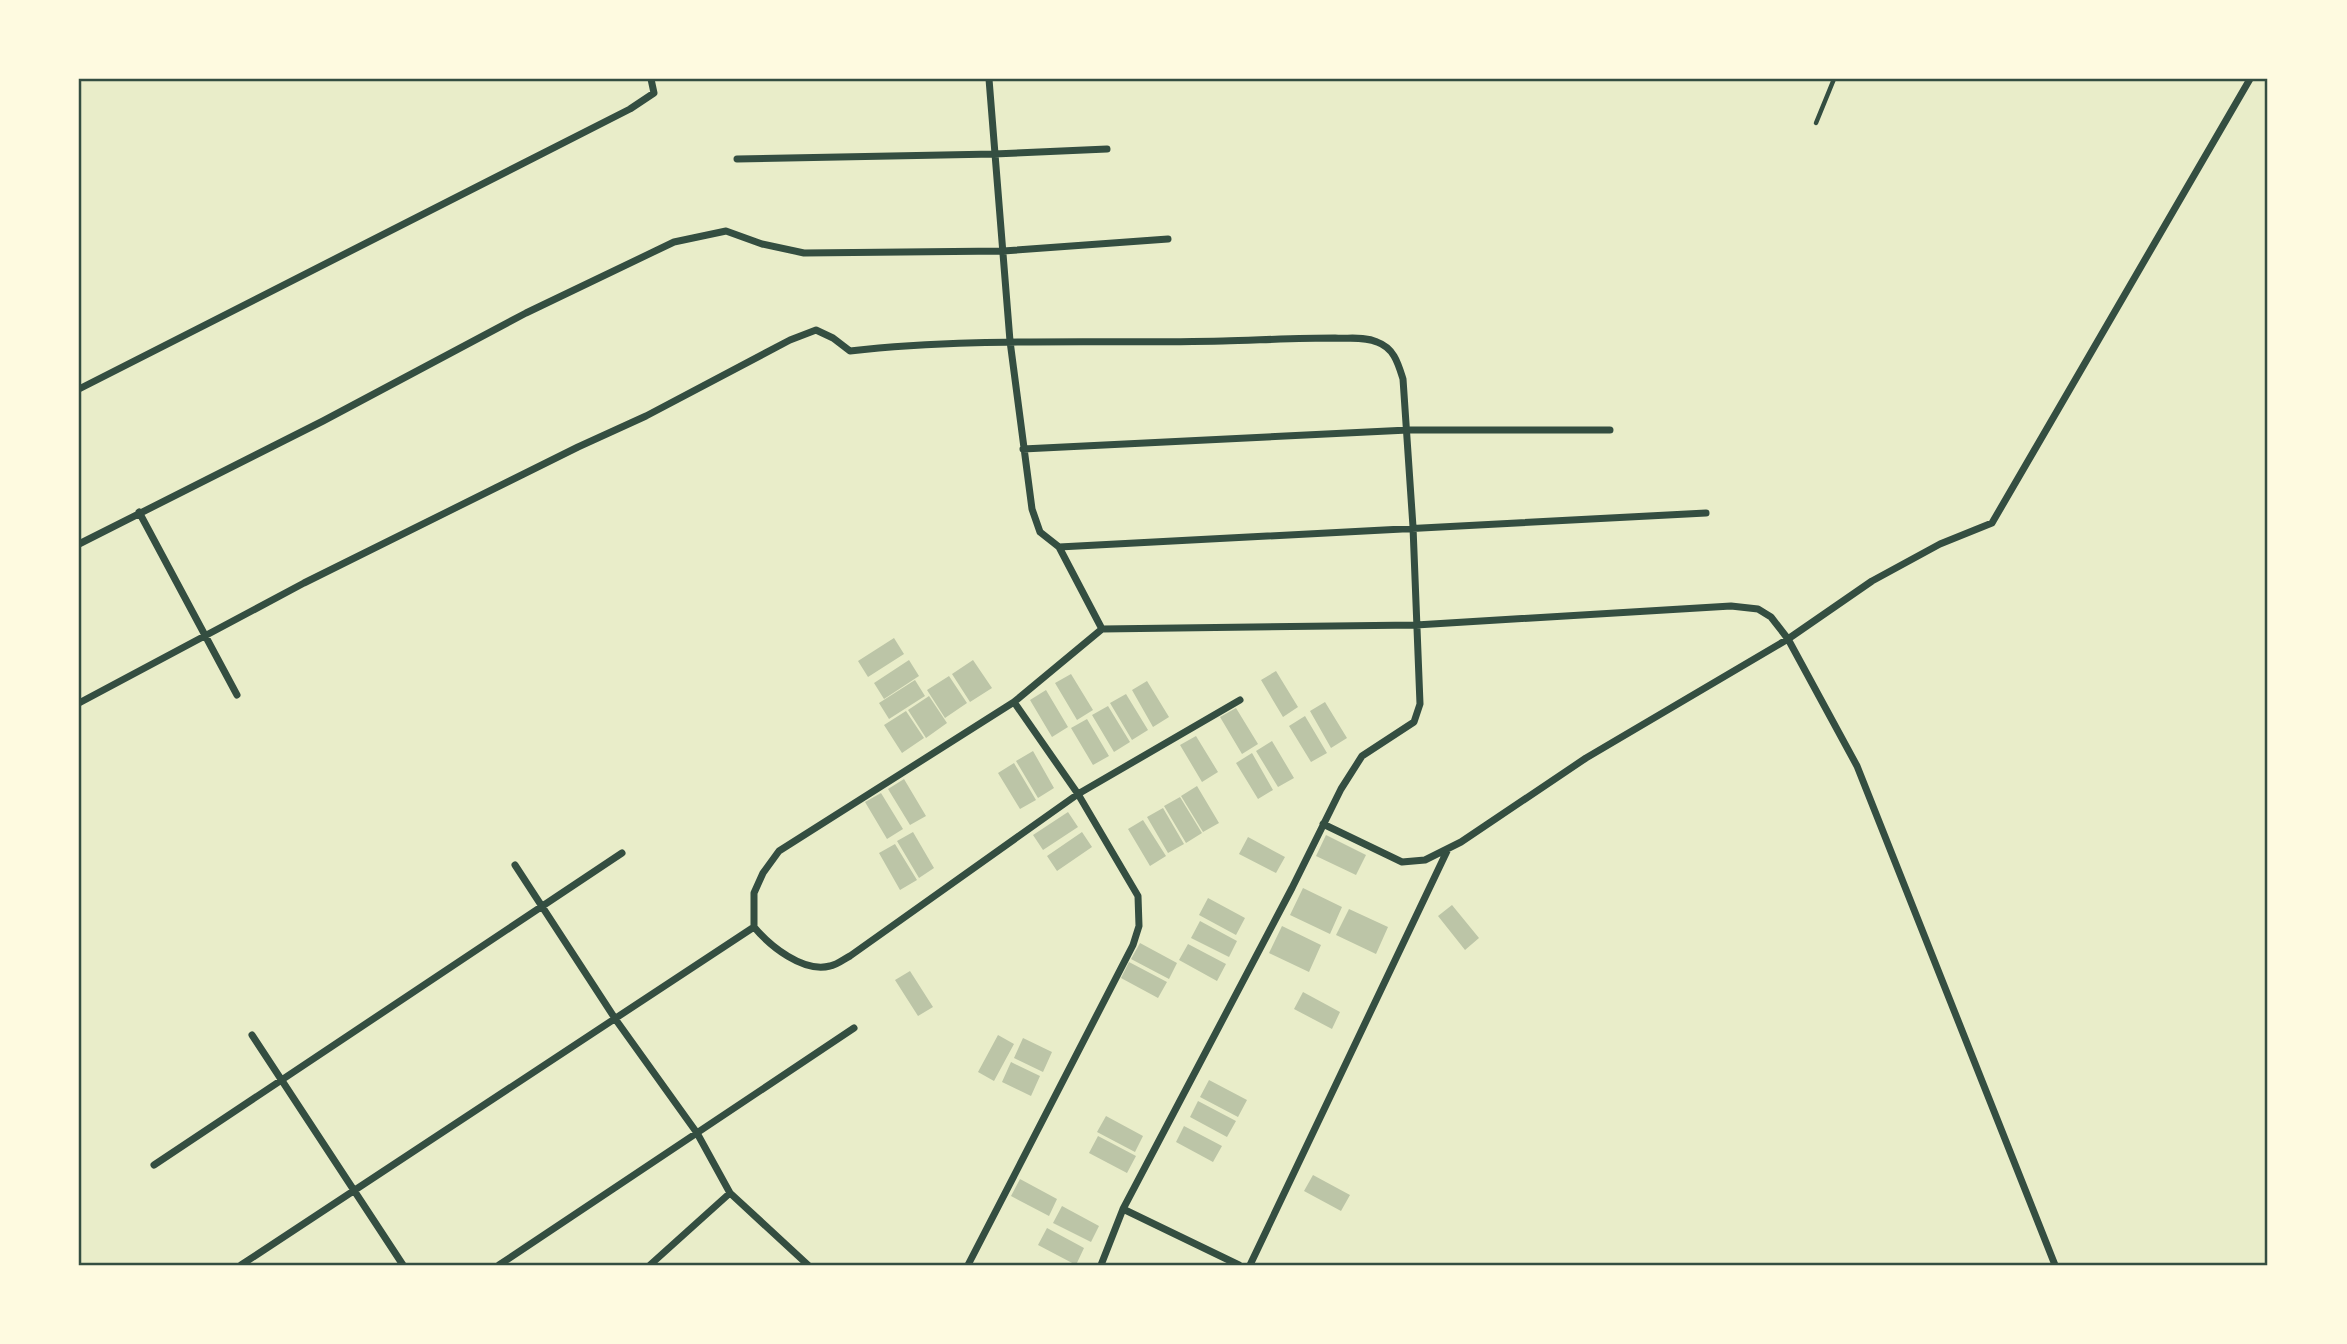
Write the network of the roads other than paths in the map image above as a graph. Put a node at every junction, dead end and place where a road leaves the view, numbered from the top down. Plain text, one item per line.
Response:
1 (651, 79) edge
2 (989, 79) edge
3 (1833, 79) edge
4 (2250, 79) edge
5 (1816, 122) dead end
6 (1107, 149) dead end
7 (994, 154) junction
8 (737, 159) dead end
9 (1168, 239) dead end
10 (1003, 251) junction
11 (1010, 341) junction
12 (79, 389) edge
13 (1408, 430) junction
14 (1610, 430) dead end
15 (1023, 449) junction
16 (139, 512) junction
17 (1706, 513) dead end
18 (1413, 527) junction
19 (79, 544) edge
20 (1059, 547) junction
21 (1416, 625) junction
22 (1102, 629) junction
23 (204, 636) junction
24 (1788, 639) junction
25 (237, 695) dead end
26 (1240, 700) dead end
27 (1014, 702) junction
28 (79, 703) edge
29 (1078, 794) junction
30 (1323, 824) junction
31 (1449, 848) junction
32 (622, 853) dead end
33 (515, 865) dead end
34 (542, 906) junction
35 (754, 928) junction
36 (616, 1020) junction
37 (854, 1028) dead end
38 (252, 1035) dead end
39 (281, 1079) junction
40 (697, 1133) junction
41 (154, 1165) dead end
42 (353, 1190) junction
43 (730, 1193) junction
44 (1124, 1209) junction
45 (241, 1265) edge
46 (403, 1265) edge
47 (499, 1265) edge
48 (650, 1265) edge
49 (808, 1265) edge
50 (968, 1265) edge
51 (1101, 1265) edge
52 (1239, 1265) edge
53 (1250, 1265) edge
54 (2054, 1265) edge

1 - 12 street
2 - 7 street
3 - 5 lane
4 - 24 street
6 - 7 street
7 - 8 street
7 - 10 street
9 - 10 street
10 - 11 street
10 - 16 street
11 - 13 street
11 - 15 street
11 - 23 street
13 - 14 street
13 - 15 street
13 - 18 street
15 - 20 street
16 - 19 street
16 - 23 street
17 - 18 street
18 - 20 street
18 - 21 street
20 - 22 street
21 - 22 street
21 - 24 street
21 - 30 street
22 - 27 street
23 - 25 street
23 - 28 street
24 - 31 street
24 - 54 street
26 - 29 street
27 - 29 street
27 - 35 street
29 - 35 street
29 - 50 street
30 - 31 street
30 - 44 street
31 - 53 street
32 - 34 street
33 - 34 street
34 - 36 street
34 - 39 street
35 - 36 street
36 - 40 street
36 - 42 street
37 - 40 street
38 - 39 street
39 - 41 street
39 - 42 street
40 - 43 street
40 - 47 street
42 - 45 street
42 - 46 street
43 - 48 street
43 - 49 street
44 - 51 street
44 - 52 street

